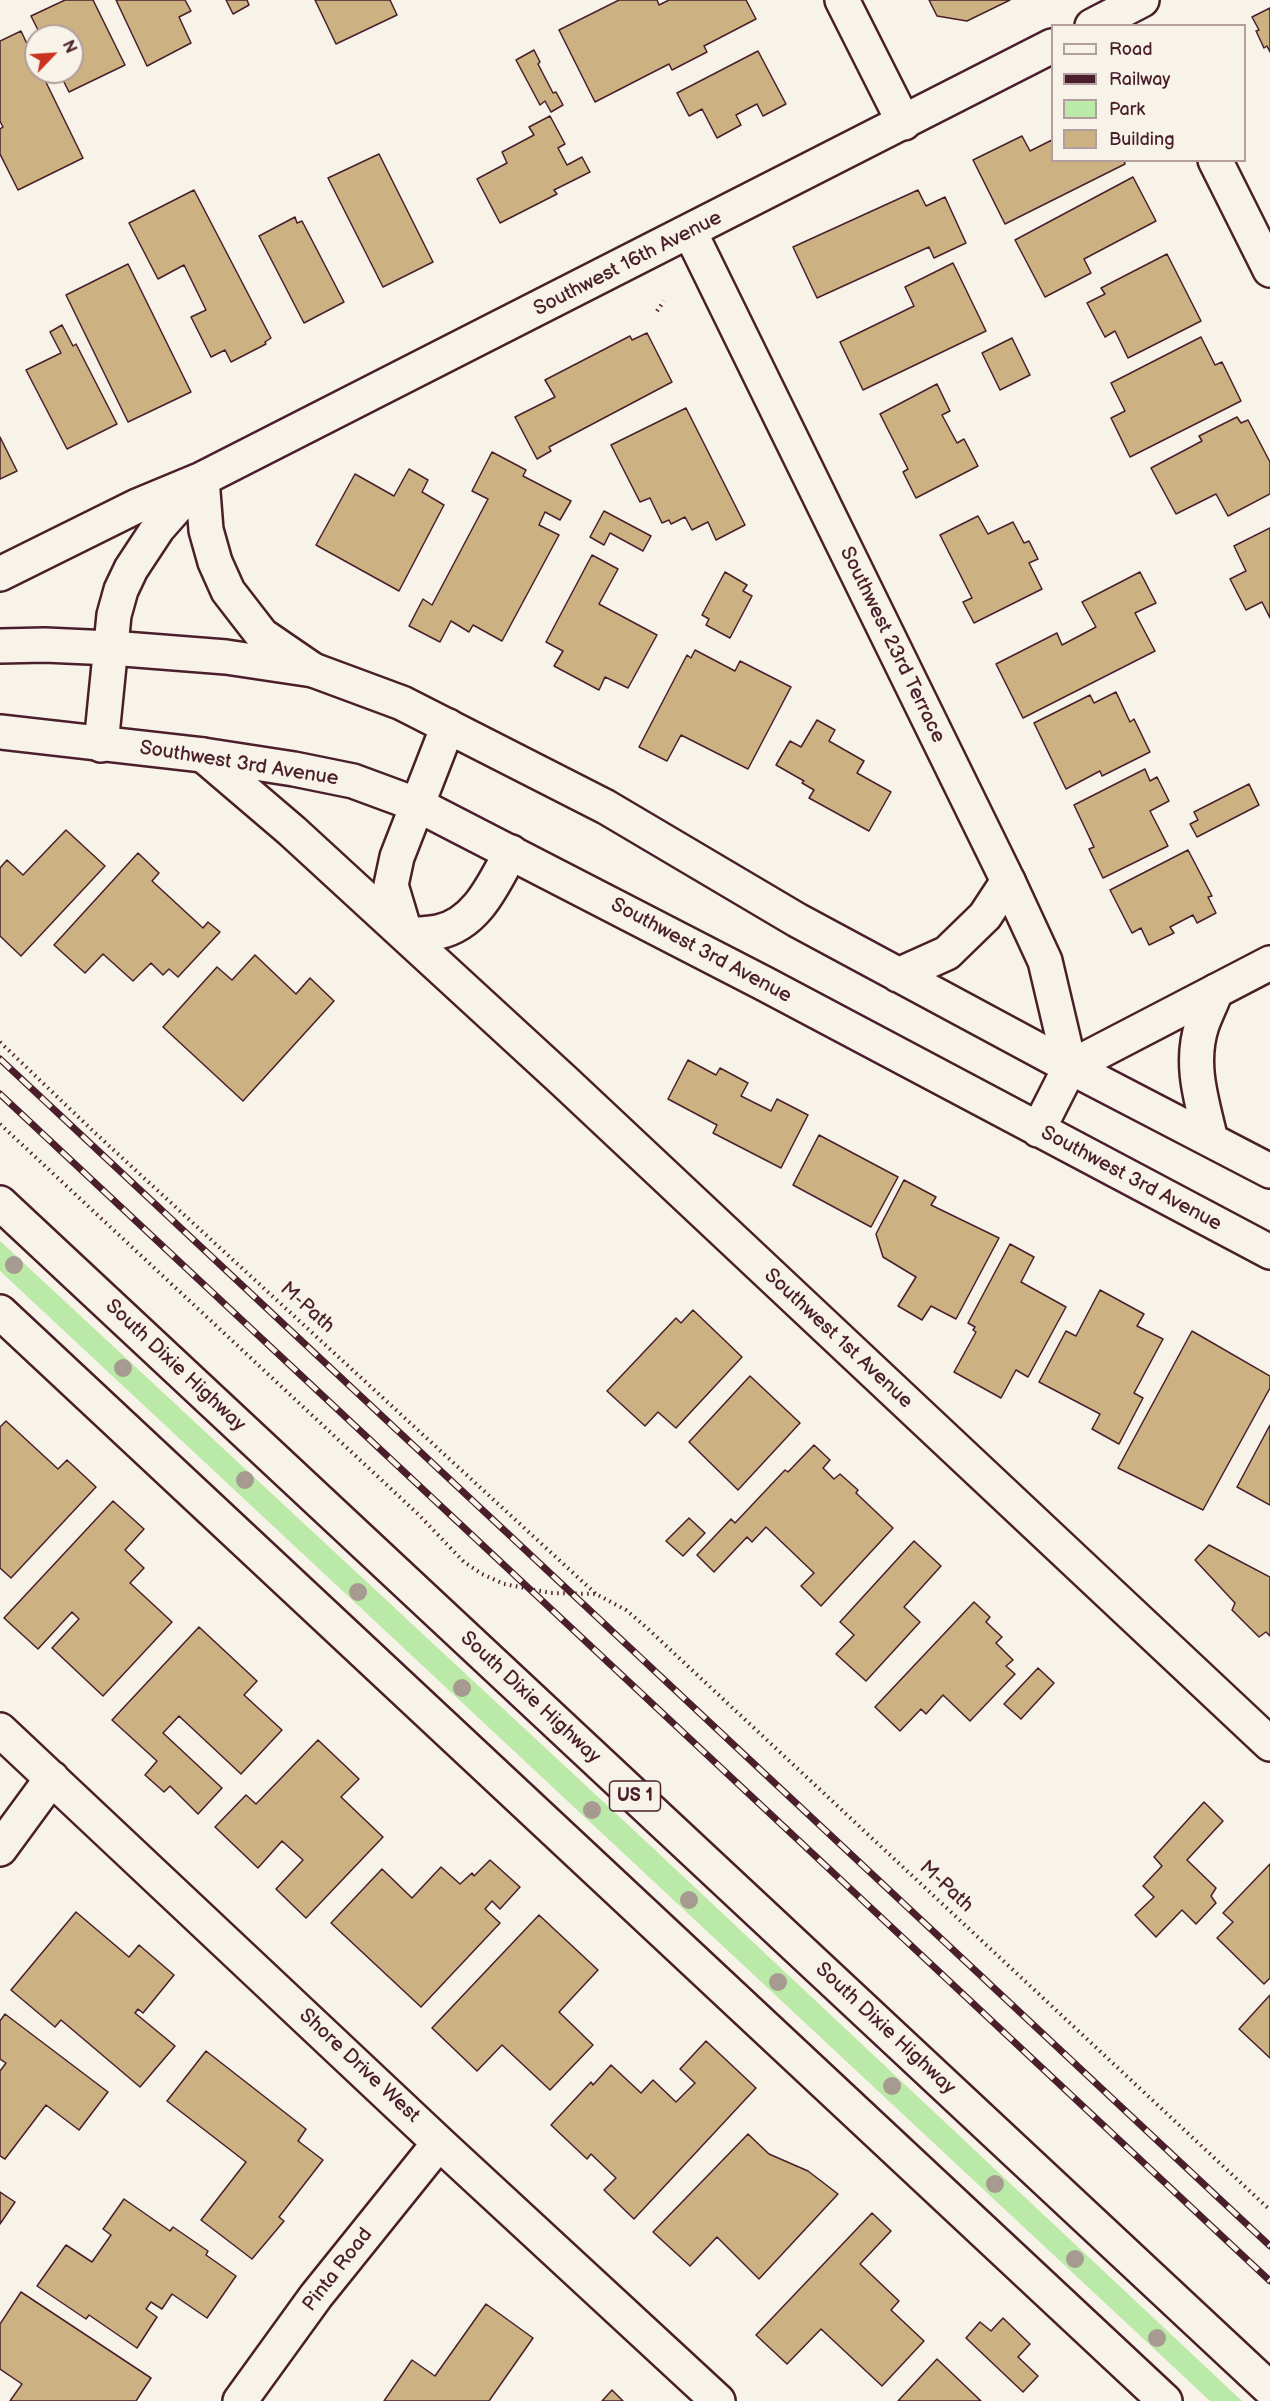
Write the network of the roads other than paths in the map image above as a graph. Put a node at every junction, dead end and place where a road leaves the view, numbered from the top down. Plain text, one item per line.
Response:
1 (842, 0) edge
2 (1142, 9) edge
3 (1098, 24) edge
4 (1051, 47) edge
5 (904, 123) junction
6 (1216, 162) edge
7 (690, 232) junction
8 (1270, 270) edge
9 (202, 480) junction
10 (0, 574) edge
11 (0, 646) edge
12 (111, 648) junction
13 (313, 670) junction
14 (448, 726) junction
15 (0, 732) edge
16 (100, 744) junction
17 (203, 755) junction
18 (418, 805) junction
19 (511, 852) junction
20 (1008, 881) junction
21 (406, 935) junction
22 (1270, 963) edge
23 (898, 975) junction
24 (1216, 991) junction
25 (1070, 1067) junction
26 (1038, 1130) junction
27 (1211, 1140) junction
28 (1270, 1171) edge
29 (0, 1203) edge
30 (1270, 1252) edge
31 (0, 1312) edge
32 (0, 1730) edge
33 (1270, 1744) edge
34 (52, 1778) junction
35 (0, 1849) edge
36 (440, 2143) junction
37 (1270, 2389) edge
38 (240, 2401) edge
39 (718, 2401) edge
40 (1165, 2401) edge

1 - 5 main road
2 - 3 main road
4 - 5 main road, Southwest 16th Avenue
5 - 7 main road, Southwest 16th Avenue
6 - 8 main road
7 - 9 main road, Southwest 16th Avenue
7 - 20 main road, Southwest 23rd Terrace
9 - 10 main road, Southwest 16th Avenue
9 - 12 main road, Southwest 16th Avenue
9 - 13 main road
11 - 12 main road
12 - 13 main road
12 - 16 main road, Southwest 16th Avenue
13 - 14 main road
14 - 18 main road
14 - 23 main road
15 - 16 main road
16 - 17 main road, Southwest 3rd Avenue
17 - 18 main road, Southwest 3rd Avenue
17 - 21 main road, Southwest 1st Avenue
18 - 19 main road, Southwest 3rd Avenue
18 - 21 main road
19 - 21 main road
19 - 26 main road, Southwest 3rd Avenue
20 - 23 main road
20 - 25 main road, Southwest 23rd Terrace
21 - 33 main road, Southwest 1st Avenue
22 - 24 main road
23 - 25 main road
24 - 25 main road
24 - 27 main road
25 - 26 main road
25 - 27 main road
26 - 30 main road, Southwest 3rd Avenue
27 - 28 main road
29 - 37 main road, South Dixie Highway / US 1
31 - 40 main road
32 - 34 main road, Shore Drive West
34 - 35 main road
34 - 36 main road, Shore Drive West
36 - 38 main road, Pinta Road
36 - 39 main road, Shore Drive West

